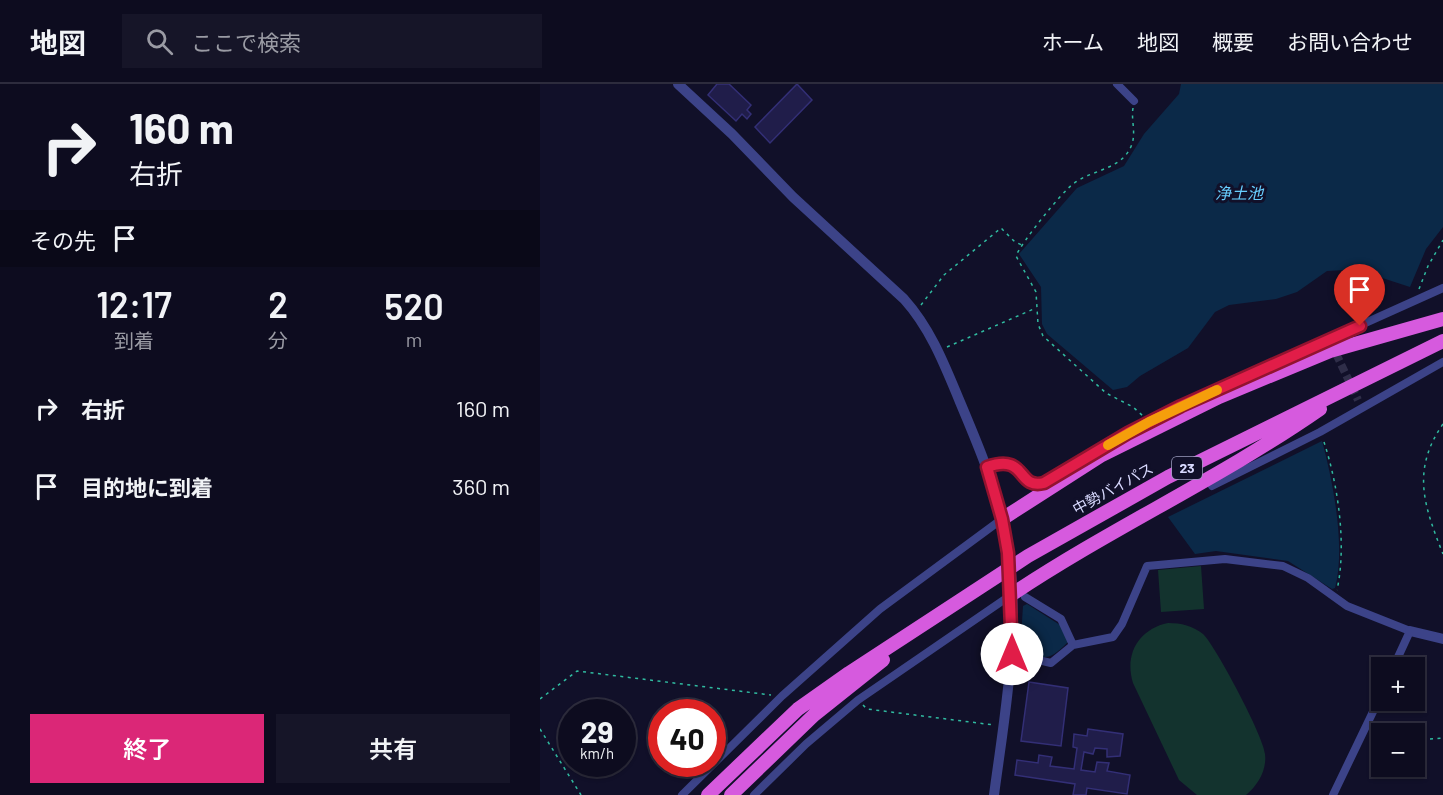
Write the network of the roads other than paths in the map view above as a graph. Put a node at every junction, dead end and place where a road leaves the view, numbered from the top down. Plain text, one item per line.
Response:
1 (678, 84) edge
2 (1117, 84) edge
3 (1134, 101) road end
4 (1443, 288) edge
5 (1443, 319) edge
6 (1443, 341) edge
7 (1443, 362) edge
8 (1351, 387) junction
9 (987, 467) junction
10 (1212, 486) dead end
11 (1002, 519) junction
12 (1011, 594) junction
13 (1025, 597) dead end
14 (936, 617) junction
15 (1410, 631) junction
16 (1443, 639) edge
17 (1073, 645) junction
18 (1012, 654) junction
19 (1398, 657) edge
20 (1373, 711) edge
21 (682, 795) edge
22 (708, 795) edge
23 (731, 795) edge
24 (754, 795) edge
25 (994, 795) edge
26 (1333, 795) edge

1 - 9 street
2 - 3 street
4 - 9 street
5 - 11 highway
6 - 8 highway, 中勢バイパス / 23
7 - 10 street
8 - 12 highway
8 - 14 highway, 中勢バイパス / 23
9 - 11 street
11 - 12 street
11 - 21 street
12 - 18 street
12 - 24 street
13 - 17 street
14 - 22 highway, 中勢バイパス / 23
14 - 23 highway, 中勢バイパス / 23
15 - 16 street
15 - 17 street
15 - 19 street
17 - 18 street
18 - 25 street
20 - 26 street

